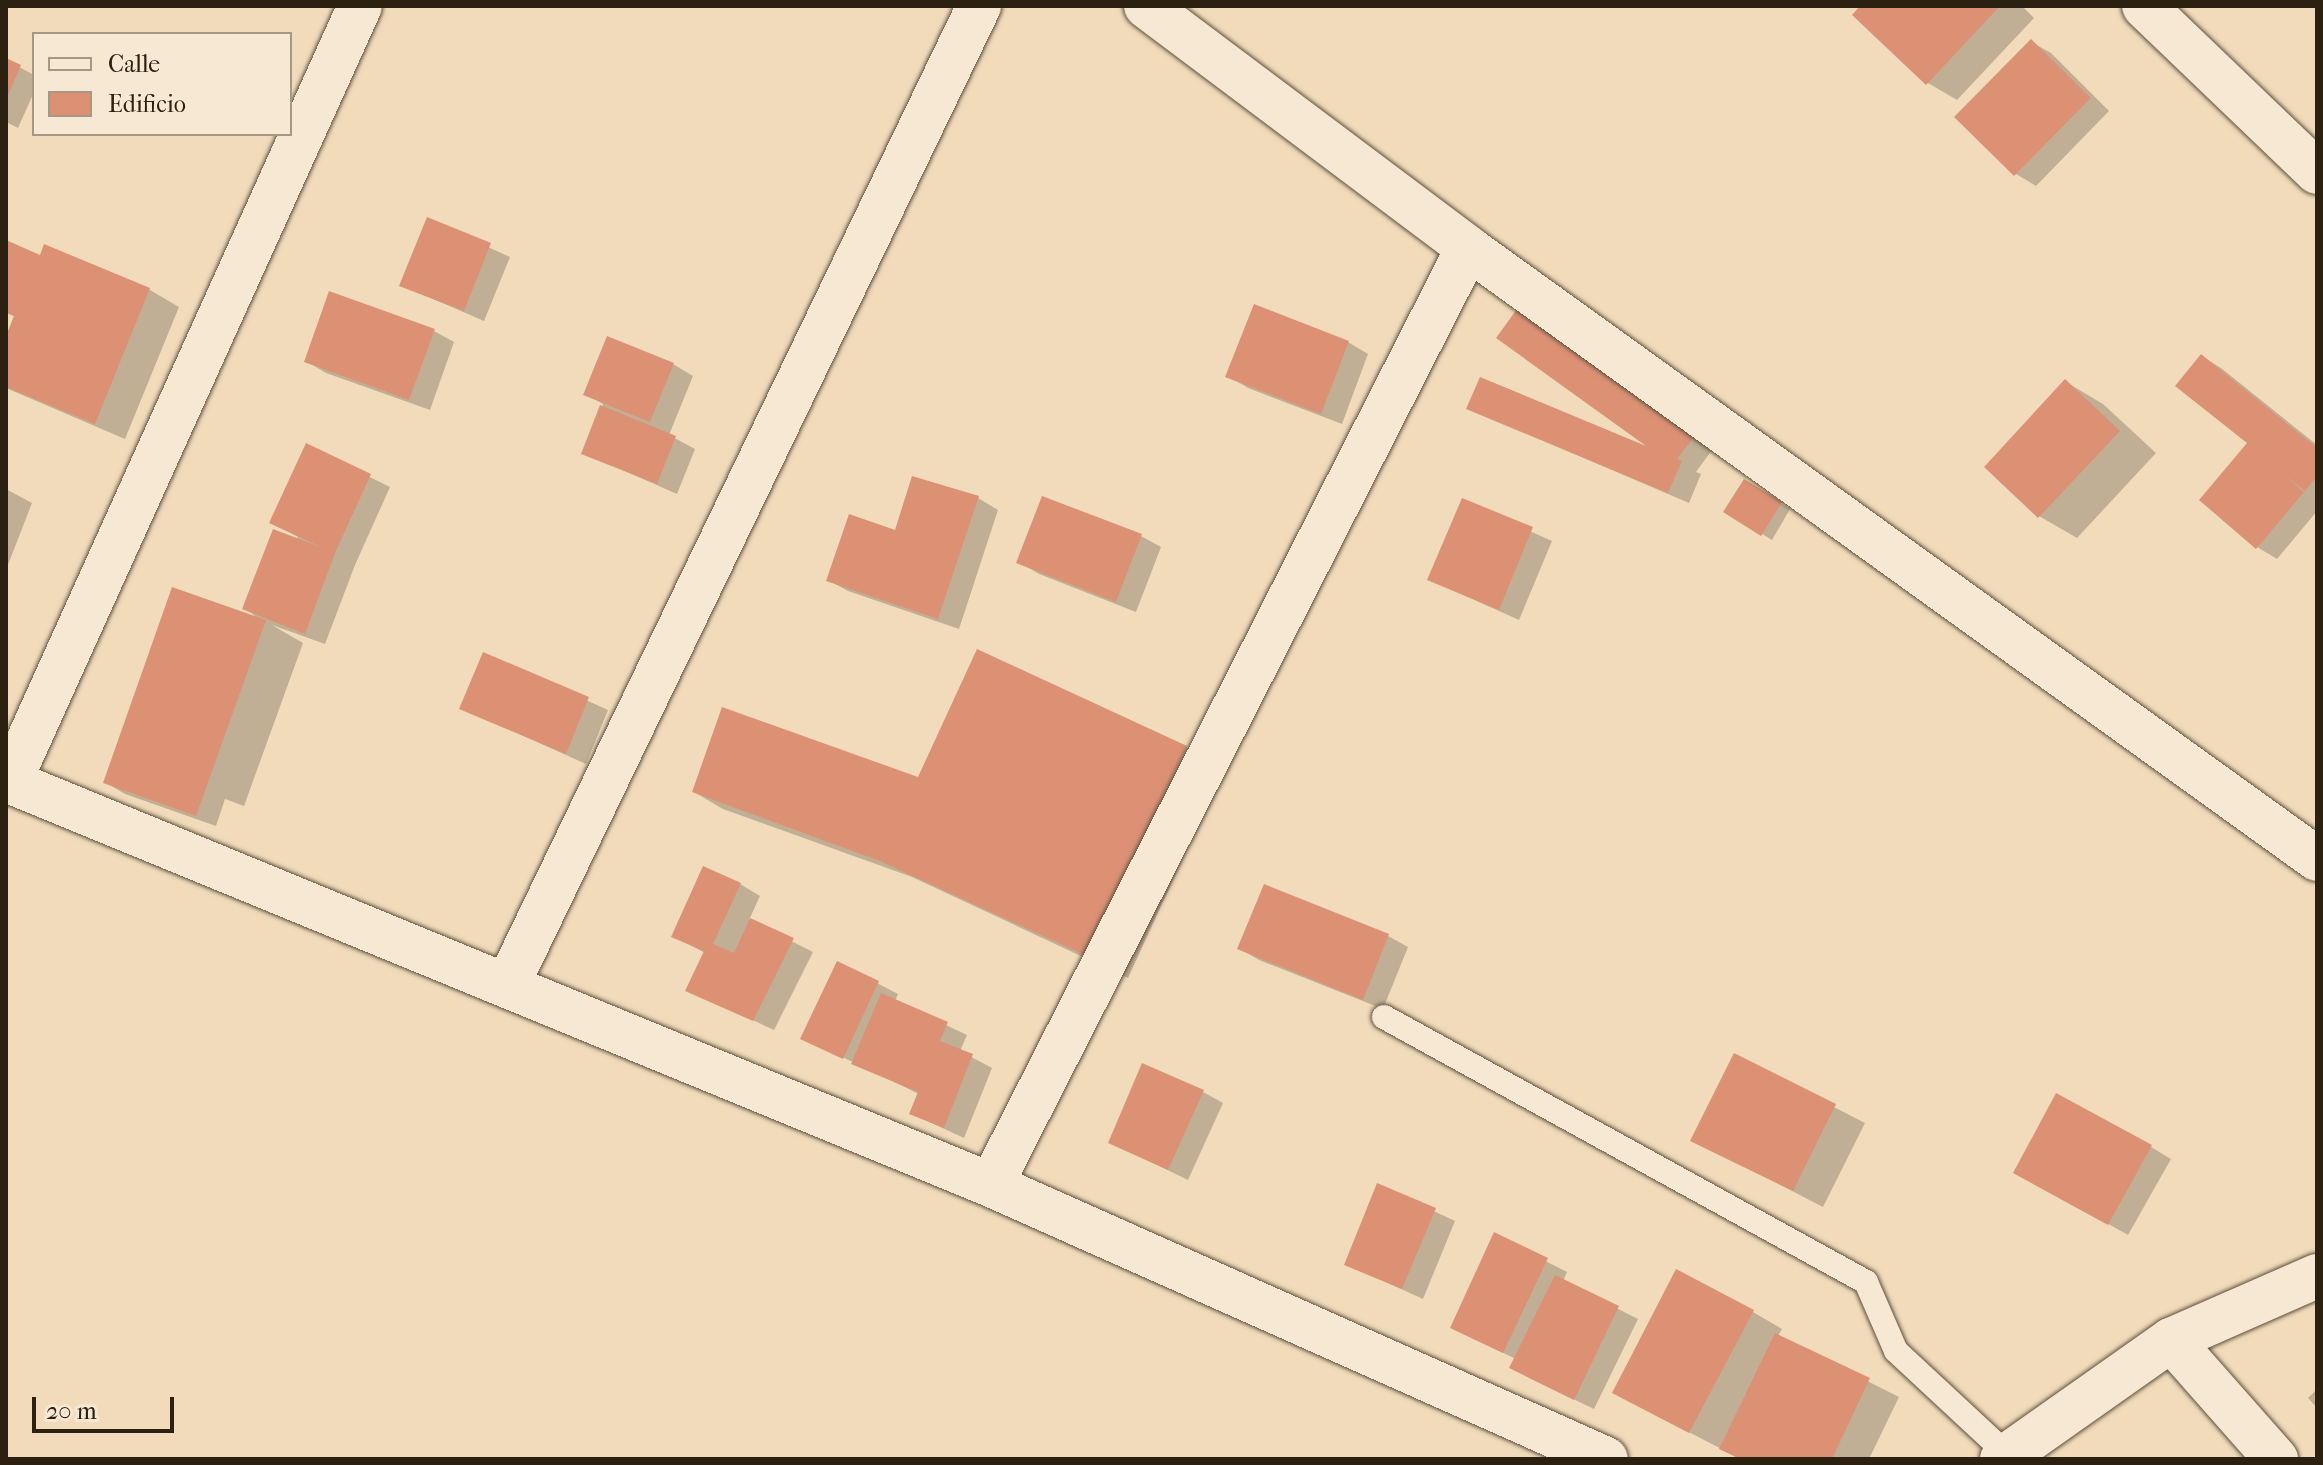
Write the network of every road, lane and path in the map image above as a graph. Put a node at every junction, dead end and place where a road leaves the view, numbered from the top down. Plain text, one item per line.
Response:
1 (360, 6) edge
2 (979, 6) edge
3 (1146, 6) edge
4 (2144, 6) edge
5 (2317, 172) edge
6 (1468, 248) junction
7 (8, 781) edge
8 (2317, 859) edge
9 (507, 986) junction
10 (1384, 1017) dead end
11 (991, 1185) junction
12 (2317, 1276) edge
13 (2171, 1340) junction
14 (2005, 1457) edge
15 (1606, 1459) edge
16 (2276, 1459) edge

1 - 7 street
2 - 9 street
3 - 6 street
4 - 5 street
6 - 8 street
6 - 11 street
7 - 9 street
9 - 11 street
10 - 14 lane
11 - 15 street
12 - 13 street
13 - 14 street
13 - 16 street

